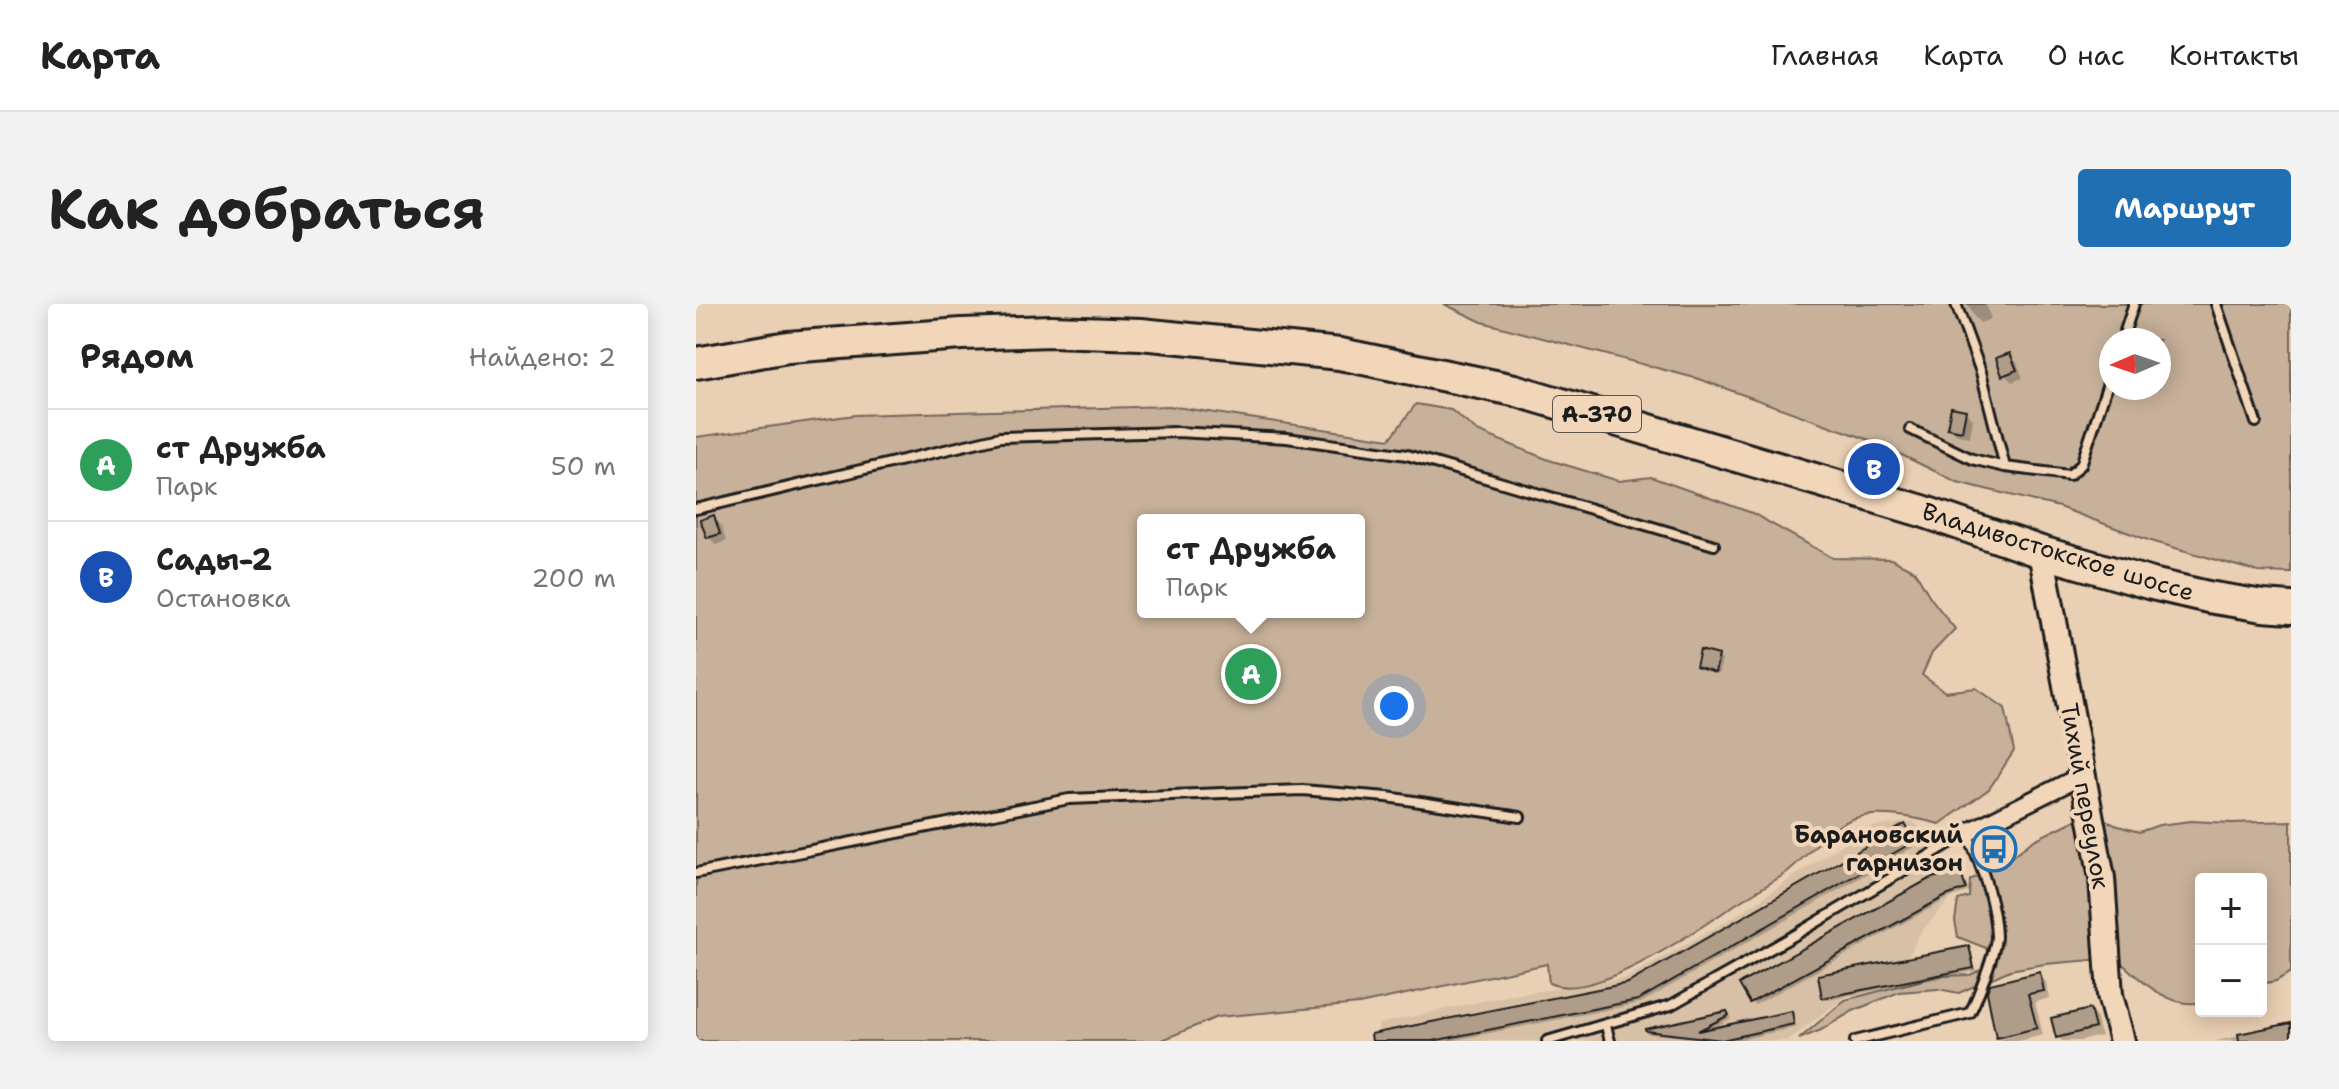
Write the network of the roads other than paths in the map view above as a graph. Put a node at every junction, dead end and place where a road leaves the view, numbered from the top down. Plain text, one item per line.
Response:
1 (1956, 304) edge
2 (2134, 304) edge
3 (2216, 304) edge
4 (2126, 328) edge
5 (696, 363) edge
6 (2102, 400) edge
7 (2256, 422) dead end
8 (1910, 429) dead end
9 (2005, 467) junction
10 (696, 509) edge
11 (1714, 545) dead end
12 (2041, 552) junction
13 (2291, 608) edge
14 (2081, 776) junction
15 (1520, 817) dead end
16 (1967, 833) junction
17 (696, 873) edge
18 (1606, 1026) junction
19 (1547, 1041) edge
20 (1610, 1041) edge
21 (1855, 1041) edge
22 (2122, 1041) edge

1 - 9 lane
2 - 4 lane
3 - 7 lane
5 - 12 highway, Владивостокское шоссе / А-370
6 - 9 lane
8 - 9 lane
10 - 11 lane
12 - 13 highway, Владивостокское шоссе / А-370
12 - 14 street, Тихий переулок
14 - 16 street
14 - 22 street, Тихий переулок
15 - 17 lane
16 - 18 lane
16 - 21 lane
18 - 19 lane
18 - 20 lane

